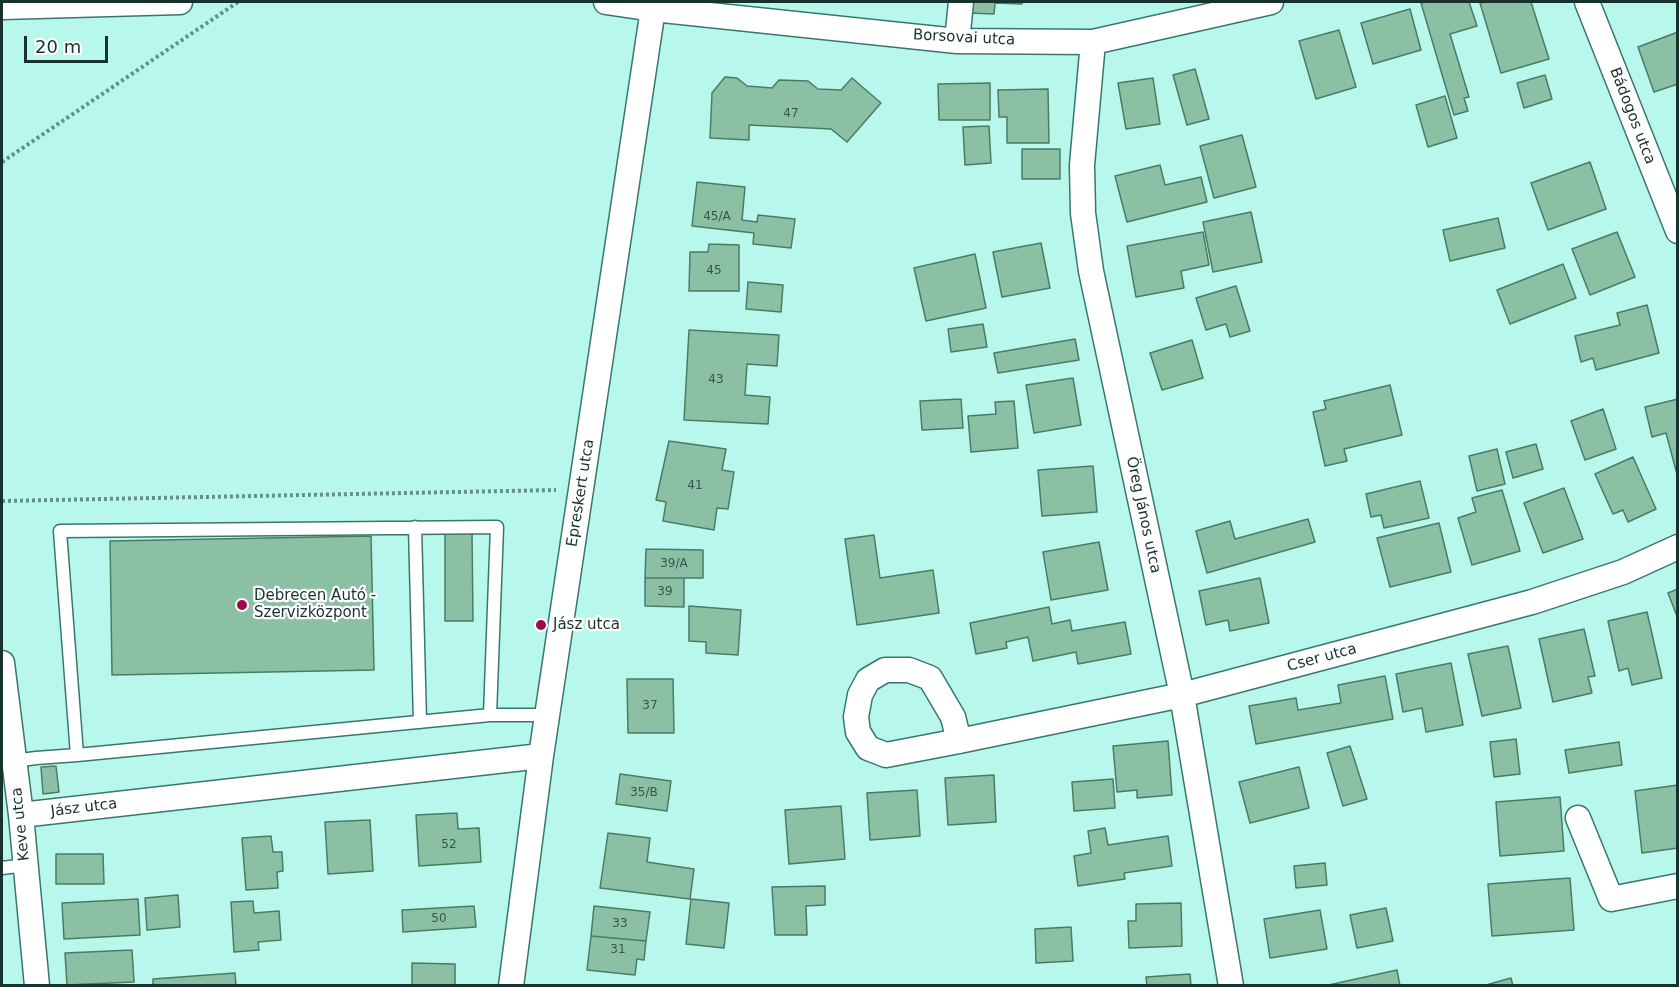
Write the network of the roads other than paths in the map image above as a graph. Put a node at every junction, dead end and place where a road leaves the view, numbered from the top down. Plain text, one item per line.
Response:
1 (180, 2) edge
2 (606, 2) edge
3 (961, 2) edge
4 (1271, 2) edge
5 (1587, 2) edge
6 (654, 5) edge
7 (2, 7) edge
8 (957, 41) junction
9 (1093, 42) junction
10 (1677, 231) edge
11 (415, 527) junction
12 (1677, 547) edge
13 (2, 663) edge
14 (1182, 695) junction
15 (490, 715) junction
16 (547, 715) junction
17 (420, 722) junction
18 (959, 741) junction
19 (77, 755) junction
20 (541, 756) junction
21 (14, 761) junction
22 (21, 816) junction
23 (1578, 818) dead end
24 (26, 865) junction
25 (2, 868) edge
26 (1677, 886) edge
27 (37, 986) edge
28 (512, 986) edge
29 (1231, 986) edge

1 - 7 street
2 - 6 street, Borsovai utca
3 - 8 street
4 - 9 street, Borsovai utca
5 - 10 street, Bádogos utca
6 - 8 street, Borsovai utca
6 - 16 street, Epreskert utca
8 - 9 street, Borsovai utca
9 - 14 street, Öreg János utca
11 - 15 lane
11 - 17 lane
11 - 19 lane
12 - 14 street, Cser utca
13 - 21 street, Keve utca
14 - 18 street, Cser utca
14 - 29 street, Öreg János utca
15 - 16 lane
15 - 17 lane
16 - 20 street, Epreskert utca
17 - 19 lane
18 - 18 street, Cser utca
19 - 21 lane
20 - 22 street, Jász utca
20 - 28 street, Epreskert utca
21 - 22 street, Keve utca
22 - 24 street, Keve utca
23 - 26 street
24 - 25 lane
24 - 27 street, Keve utca

